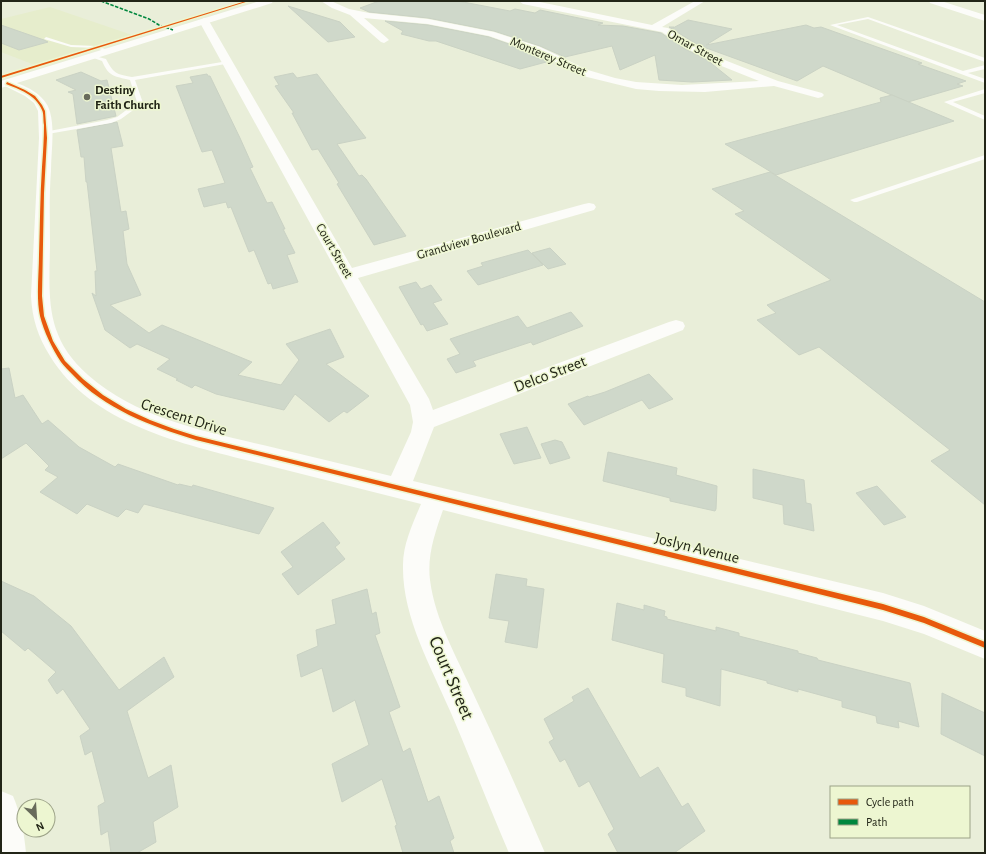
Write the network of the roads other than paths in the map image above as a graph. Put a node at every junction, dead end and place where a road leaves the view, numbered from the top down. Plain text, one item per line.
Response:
1 (269, 1) edge
2 (325, 1) edge
3 (523, 1) edge
4 (701, 1) edge
5 (933, 1) edge
6 (353, 13) junction
7 (985, 18) edge
8 (204, 21) junction
9 (653, 28) junction
10 (46, 38) dead end
11 (384, 40) dead end
12 (108, 51) junction
13 (93, 56) junction
14 (985, 60) edge
15 (228, 63) junction
16 (985, 67) edge
17 (962, 73) junction
18 (132, 79) junction
19 (985, 81) edge
20 (774, 83) junction
21 (4, 84) edge
22 (985, 91) edge
23 (818, 95) dead end
24 (985, 118) edge
25 (44, 134) junction
26 (985, 157) edge
27 (854, 200) dead end
28 (589, 207) dead end
29 (348, 276) junction
30 (676, 326) dead end
31 (424, 422) junction
32 (398, 487) junction
33 (436, 497) junction
34 (985, 645) edge
35 (1, 808) edge
36 (8, 853) edge
37 (527, 853) edge

1 - 8 street
2 - 6 street, Monterey Street
3 - 9 street, Omar Street
4 - 9 street
5 - 7 street
6 - 11 street
6 - 20 street, Monterey Street
8 - 12 street
8 - 15 street, Court Street
9 - 20 street, Omar Street
10 - 12 lane
12 - 13 street
13 - 18 lane
13 - 21 street
14 - 17 lane
15 - 18 lane
15 - 29 street, Court Street
16 - 17 lane
17 - 19 lane
18 - 25 lane
20 - 23 street, Omar Street
21 - 25 street, Crescent Drive
22 - 24 lane
25 - 32 street, Crescent Drive
26 - 27 lane
28 - 29 street, Grandview Boulevard
29 - 31 street, Court Street
30 - 31 street, Delco Street
31 - 32 street
32 - 33 street, Joslyn Avenue
33 - 34 street, Joslyn Avenue
33 - 37 street, Court Street
35 - 36 street

